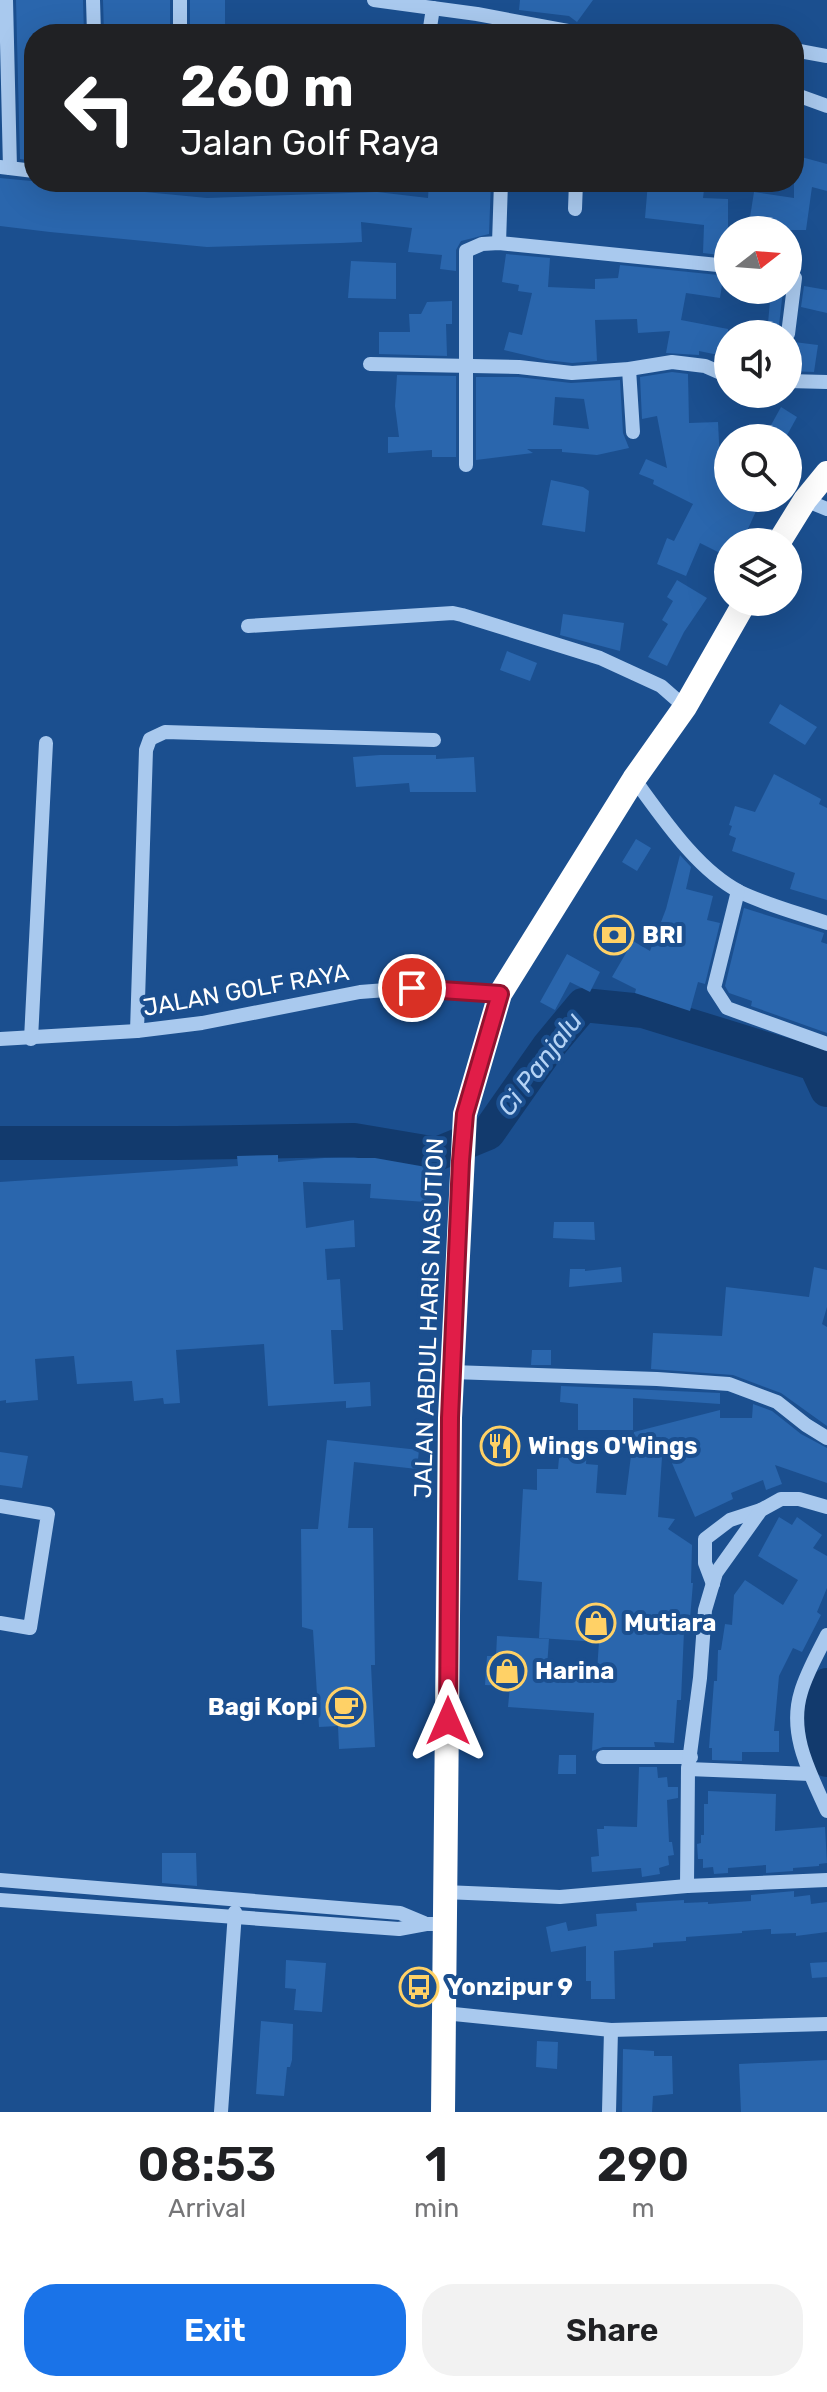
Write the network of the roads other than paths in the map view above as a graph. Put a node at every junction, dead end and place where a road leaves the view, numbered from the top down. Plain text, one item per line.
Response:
1 (6, 0) edge
2 (93, 0) edge
3 (180, 0) edge
4 (374, 0) edge
5 (433, 8) junction
6 (94, 24) edge
7 (180, 24) edge
8 (431, 24) edge
9 (496, 24) edge
10 (804, 52) edge
11 (827, 56) edge
12 (804, 98) edge
13 (827, 106) edge
14 (5, 168) edge
15 (501, 192) edge
16 (576, 192) edge
17 (575, 209) dead end
18 (499, 243) junction
19 (714, 265) edge
20 (370, 364) dead end
21 (465, 366) junction
22 (629, 369) junction
23 (714, 370) edge
24 (802, 381) edge
25 (827, 382) edge
26 (633, 432) dead end
27 (466, 465) dead end
28 (827, 473) edge
29 (816, 504) edge
30 (793, 528) edge
31 (737, 616) edge
32 (248, 626) dead end
33 (685, 707) junction
34 (434, 740) dead end
35 (46, 743) dead end
36 (634, 779) junction
37 (738, 891) junction
38 (827, 923) edge
39 (500, 994) junction
40 (137, 1031) junction
41 (0, 1039) edge
42 (31, 1039) junction
43 (827, 1044) edge
44 (452, 1372) junction
45 (827, 1438) edge
46 (0, 1506) edge
47 (827, 1507) edge
48 (761, 1510) junction
49 (713, 1584) junction
50 (0, 1623) edge
51 (827, 1635) edge
52 (603, 1757) dead end
53 (689, 1763) junction
54 (810, 1774) junction
55 (827, 1811) edge
56 (0, 1880) edge
57 (827, 1880) edge
58 (687, 1886) junction
59 (444, 1892) junction
60 (236, 1899) junction
61 (0, 1900) edge
62 (336, 1908) junction
63 (234, 1918) junction
64 (435, 1924) junction
65 (334, 1925) junction
66 (444, 2013) junction
67 (827, 2024) edge
68 (611, 2030) junction
69 (221, 2112) edge
70 (443, 2112) edge
71 (609, 2112) edge

1 - 14 street
2 - 6 street
3 - 7 street
4 - 5 street
5 - 8 street
5 - 9 street
10 - 11 street
12 - 13 street
15 - 18 street
16 - 17 street
18 - 19 street
18 - 21 street
20 - 21 street
21 - 22 street
21 - 27 street
22 - 23 street
22 - 26 street
24 - 25 street
28 - 29 highway
29 - 30 highway
31 - 33 highway, JALAN ABDUL HARIS NASUTION
32 - 33 street
33 - 36 highway, JALAN ABDUL HARIS NASUTION
34 - 40 street
35 - 42 street
36 - 37 street
36 - 39 highway, JALAN ABDUL HARIS NASUTION
37 - 38 street
37 - 43 street
39 - 40 street, JALAN GOLF RAYA
39 - 44 highway, JALAN ABDUL HARIS NASUTION
40 - 42 street, JALAN GOLF RAYA
41 - 42 street, JALAN GOLF RAYA
44 - 45 street
44 - 59 highway, JALAN ABDUL HARIS NASUTION
46 - 50 street
47 - 48 street
48 - 49 street
48 - 49 street
49 - 53 street
51 - 54 street
52 - 53 street
53 - 54 street
53 - 58 street
54 - 55 street
56 - 60 street
57 - 58 street
58 - 59 street
59 - 64 highway, JALAN ABDUL HARIS NASUTION
60 - 62 street
60 - 63 street
61 - 63 street
62 - 64 street
62 - 65 street
63 - 65 street
63 - 69 street
64 - 65 street
64 - 66 highway, JALAN ABDUL HARIS NASUTION
66 - 68 street
66 - 70 highway, JALAN ABDUL HARIS NASUTION
67 - 68 street
68 - 71 street

